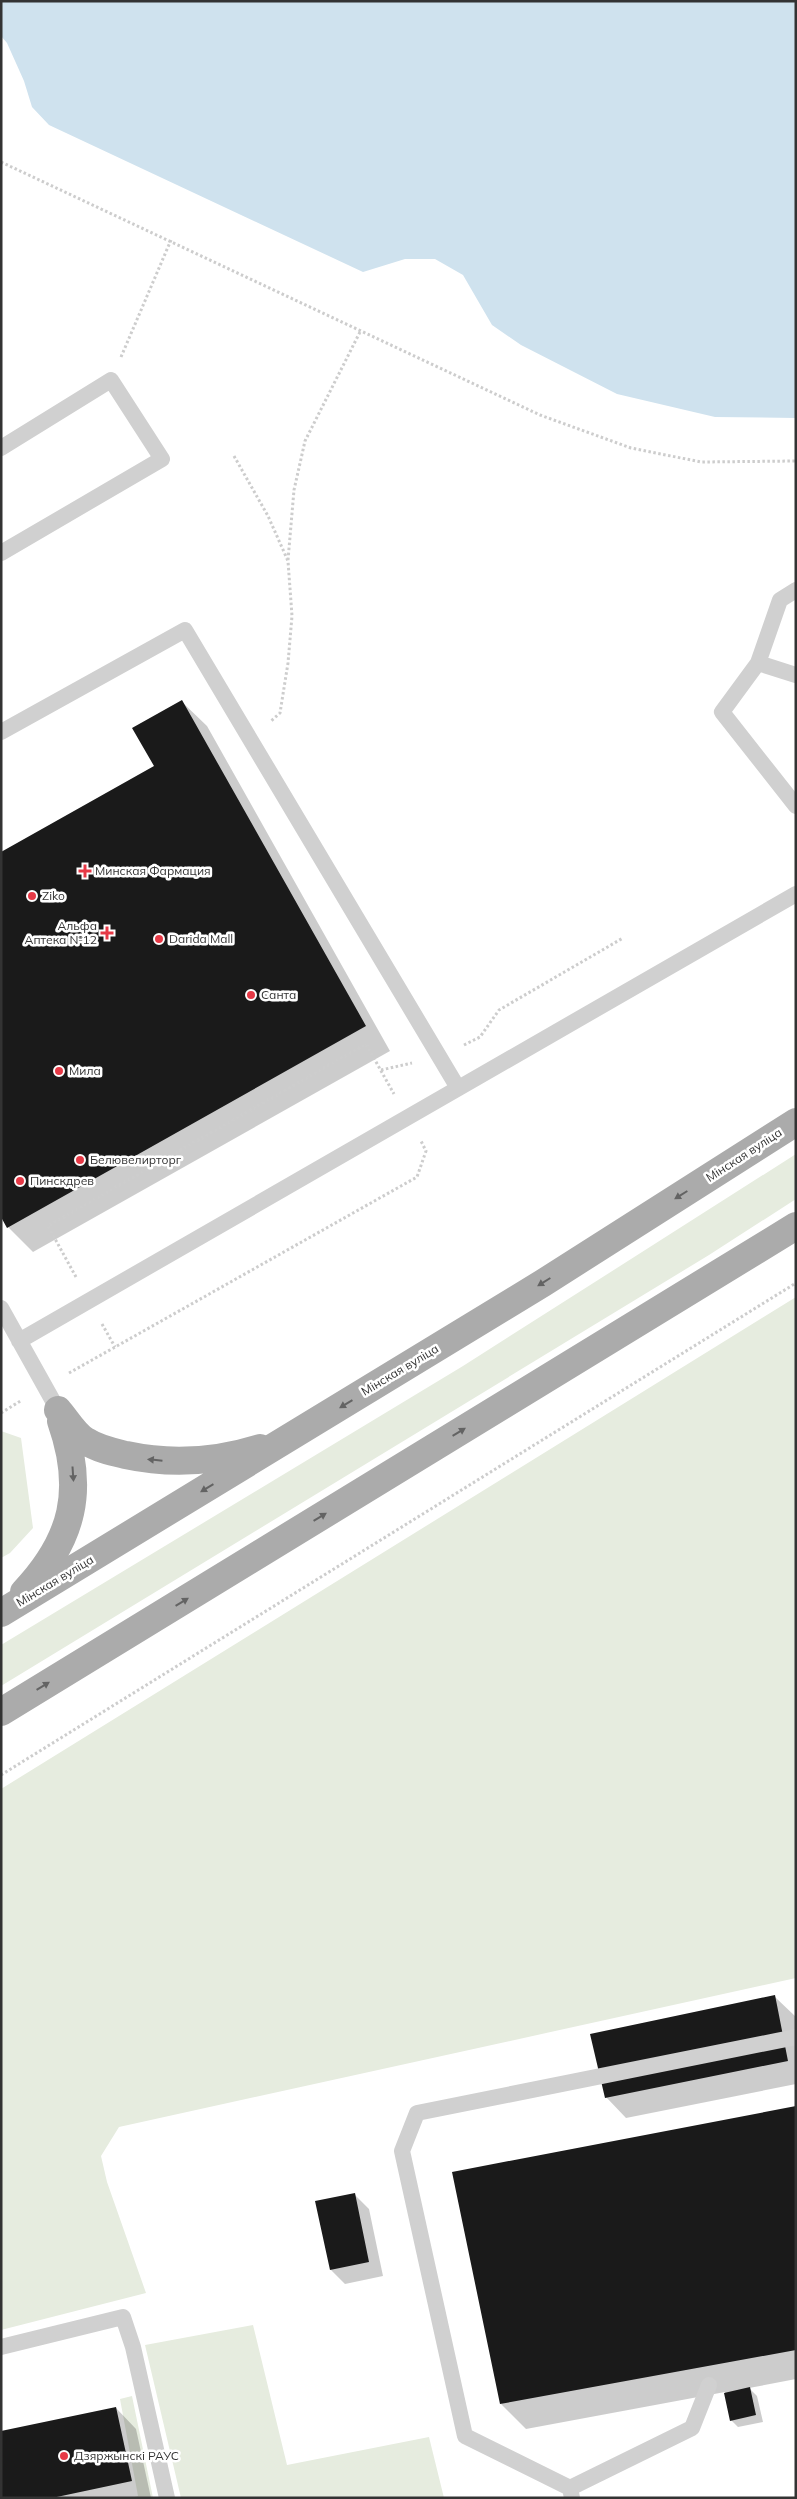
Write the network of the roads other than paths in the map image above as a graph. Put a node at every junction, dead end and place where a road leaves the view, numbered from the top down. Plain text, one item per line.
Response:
1 (1, 448) edge
2 (1, 553) edge
3 (796, 590) edge
4 (758, 663) junction
5 (796, 675) edge
6 (1, 732) edge
7 (796, 806) edge
8 (796, 894) edge
9 (458, 1088) junction
10 (796, 1122) edge
11 (796, 1226) edge
12 (1, 1308) edge
13 (19, 1341) junction
14 (58, 1410) junction
15 (288, 1439) junction
16 (4, 1611) edge
17 (1, 1712) edge
18 (796, 2037) edge
19 (1, 2348) edge
20 (709, 2385) dead end
21 (571, 2493) edge
22 (167, 2498) edge

1 - 2 lane
3 - 4 lane
4 - 5 lane
4 - 7 lane
6 - 9 lane
8 - 9 lane
9 - 13 lane
10 -> 15 main road, Мінская вуліца
17 -> 11 main road
12 - 13 lane
13 - 14 lane
15 -> 14 main road
14 -> 16 main road
15 -> 16 main road, Мінская вуліца
18 - 21 lane
19 - 22 lane
20 - 21 lane

